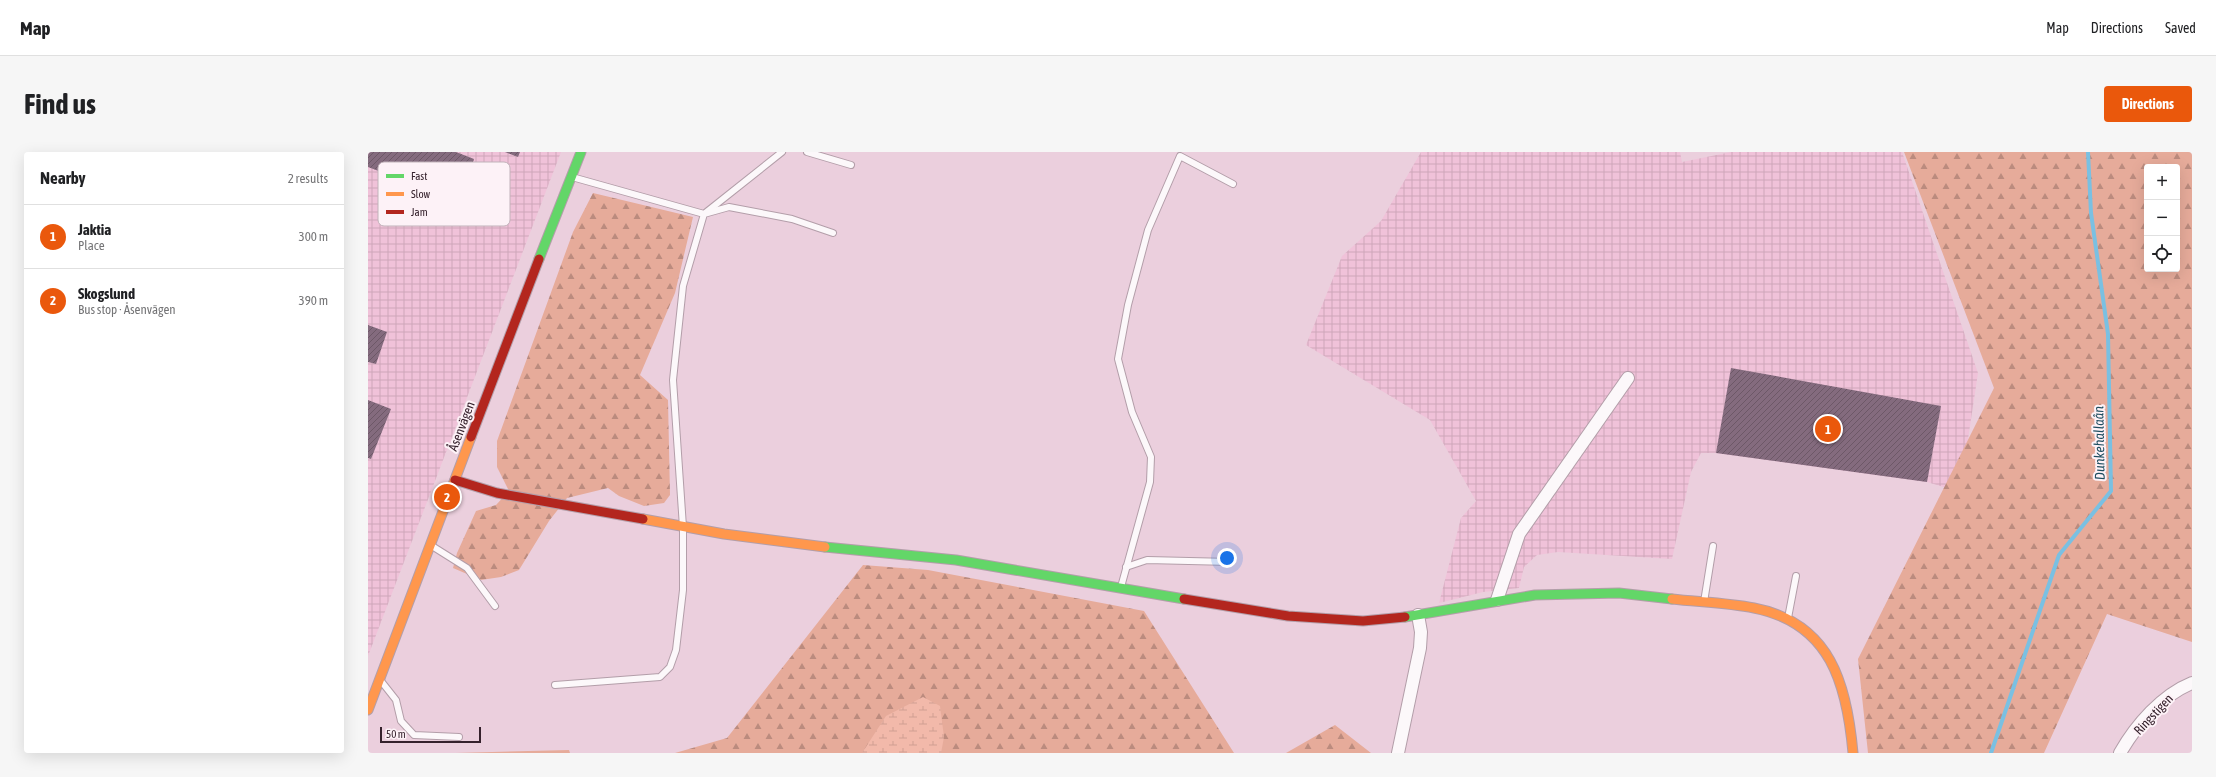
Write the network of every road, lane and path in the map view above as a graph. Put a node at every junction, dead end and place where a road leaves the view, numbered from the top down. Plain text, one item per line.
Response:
1 (581, 152) edge
2 (782, 152) edge
3 (807, 152) edge
4 (851, 165) dead end
5 (571, 176) junction
6 (1233, 184) dead end
7 (704, 214) junction
8 (833, 233) dead end
9 (1628, 378) dead end
10 (454, 480) junction
11 (684, 527) junction
12 (430, 545) junction
13 (1713, 546) dead end
14 (1232, 562) dead end
15 (1126, 567) junction
16 (1796, 576) dead end
17 (1120, 588) junction
18 (1497, 600) junction
19 (1704, 602) junction
20 (495, 606) dead end
21 (1418, 615) junction
22 (1787, 620) junction
23 (380, 680) junction
24 (2192, 683) edge
25 (555, 685) dead end
26 (368, 710) edge
27 (459, 737) dead end
28 (1398, 753) edge
29 (1853, 753) edge
30 (2120, 753) edge

1 - 5 street, Åsenvägen
2 - 7 lane
3 - 4 lane
5 - 7 lane
5 - 10 street, Åsenvägen
6 - 15 lane
7 - 8 lane
7 - 11 lane
9 - 18 street
10 - 11 street
10 - 12 street, Åsenvägen
11 - 17 street
11 - 25 lane
12 - 20 lane
12 - 23 street, Åsenvägen
13 - 19 lane
14 - 15 lane
15 - 17 lane
16 - 22 lane
17 - 21 street
18 - 19 street
18 - 21 street
19 - 22 street
21 - 28 street
22 - 29 street
23 - 26 street, Åsenvägen
23 - 27 lane
24 - 30 street, Ringstigen

